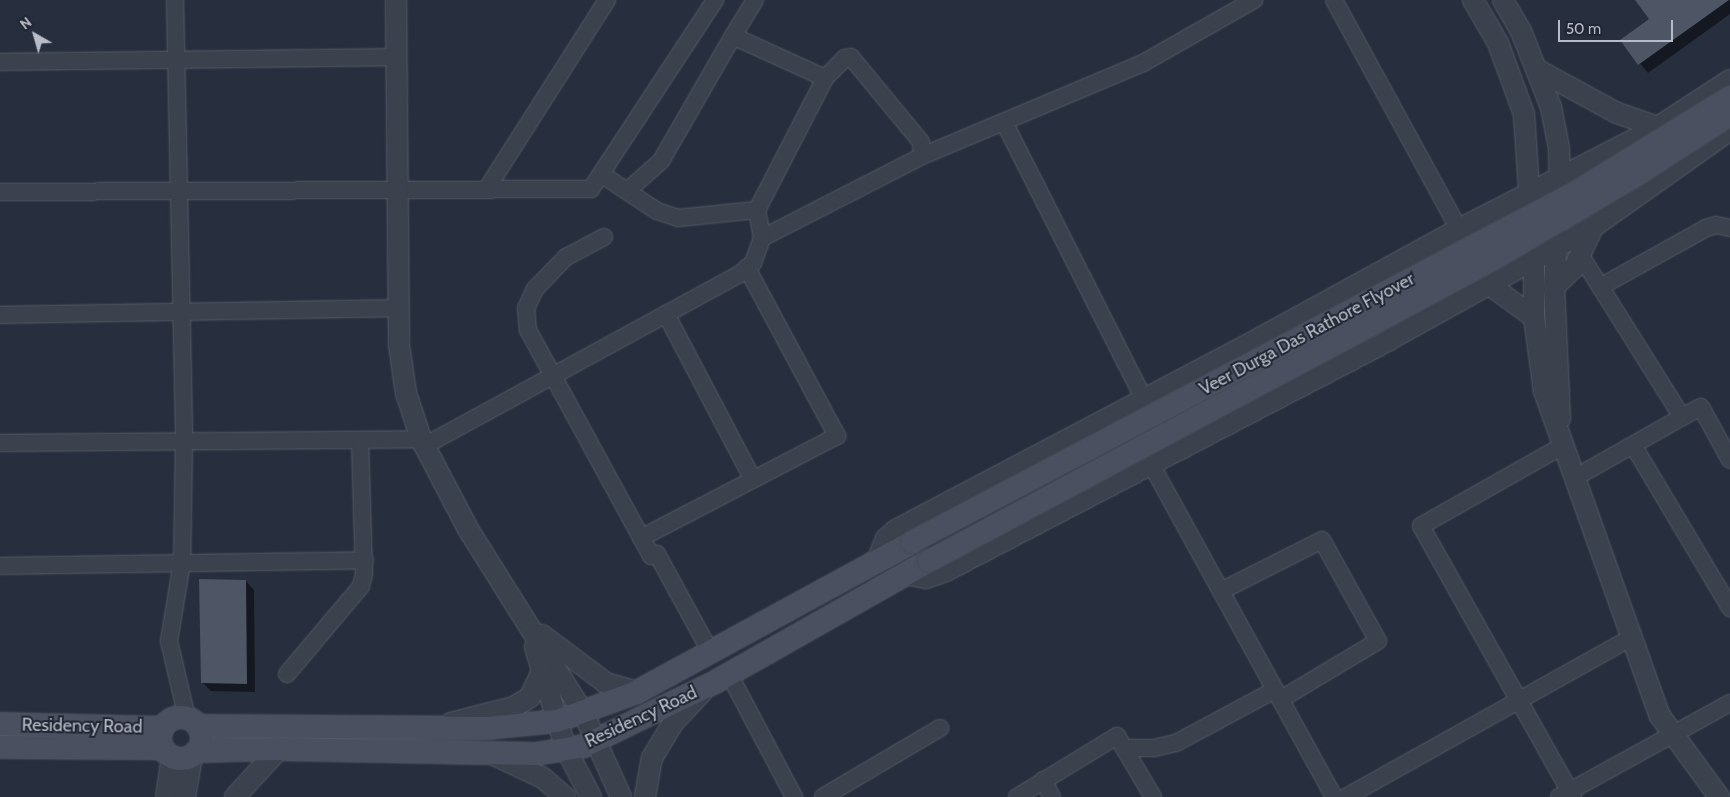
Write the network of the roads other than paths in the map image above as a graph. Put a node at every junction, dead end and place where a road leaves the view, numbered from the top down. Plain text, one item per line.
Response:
1 (175, 0) edge
2 (396, 0) edge
3 (607, 0) edge
4 (755, 0) edge
5 (1254, 0) edge
6 (1334, 0) edge
7 (1473, 0) edge
8 (1503, 0) edge
9 (711, 1) edge
10 (733, 36) junction
11 (397, 57) junction
12 (176, 58) junction
13 (0, 62) edge
14 (1538, 70) junction
15 (826, 78) junction
16 (1730, 80) edge
17 (1730, 97) edge
18 (1730, 114) edge
19 (1004, 122) junction
20 (1658, 127) junction
21 (1730, 130) edge
22 (922, 156) junction
23 (1675, 168) junction
24 (601, 174) junction
25 (1561, 177) junction
26 (486, 190) junction
27 (398, 191) junction
28 (627, 191) junction
29 (0, 192) edge
30 (180, 193) junction
31 (1529, 193) junction
32 (757, 210) junction
33 (1593, 227) junction
34 (1730, 228) edge
35 (1459, 229) junction
36 (604, 237) dead end
37 (762, 238) junction
38 (1556, 246) junction
39 (1581, 256) junction
40 (1535, 258) junction
41 (747, 268) junction
42 (1488, 284) junction
43 (1554, 287) junction
44 (1600, 287) junction
45 (399, 308) junction
46 (182, 313) junction
47 (666, 314) junction
48 (0, 315) edge
49 (1534, 317) junction
50 (552, 376) junction
51 (1144, 399) junction
52 (1682, 417) junction
53 (1562, 438) junction
54 (360, 440) junction
55 (184, 441) junction
56 (0, 442) edge
57 (423, 442) junction
58 (1633, 445) junction
59 (1730, 460) edge
60 (1151, 464) junction
61 (1576, 477) junction
62 (753, 480) junction
63 (641, 538) junction
64 (365, 560) junction
65 (877, 561) junction
66 (182, 562) junction
67 (0, 566) edge
68 (906, 574) junction
69 (1221, 591) junction
70 (1730, 608) edge
71 (527, 623) junction
72 (1632, 637) junction
73 (711, 653) junction
74 (542, 671) junction
75 (287, 674) dead end
76 (723, 677) junction
77 (637, 692) junction
78 (1278, 695) junction
79 (1519, 702) junction
80 (1730, 703) edge
81 (583, 712) junction
82 (557, 721) junction
83 (192, 722) junction
84 (0, 724) edge
85 (434, 727) junction
86 (940, 728) dead end
87 (1672, 734) junction
88 (597, 740) junction
89 (0, 747) edge
90 (177, 748) junction
91 (1124, 748) junction
92 (279, 749) junction
93 (566, 749) junction
94 (488, 752) junction
95 (1043, 780) junction
96 (1567, 795) edge
97 (166, 797) edge
98 (185, 797) edge
99 (235, 797) edge
100 (565, 797) edge
101 (591, 797) edge
102 (621, 797) edge
103 (646, 797) edge
104 (794, 797) edge
105 (823, 797) edge
106 (1017, 797) edge
107 (1052, 797) edge
108 (1153, 797) edge
109 (1334, 797) edge
110 (1346, 797) edge
111 (1719, 797) edge

1 - 12 street
2 - 11 street
3 - 26 street
4 - 10 street
5 - 19 street
6 - 35 street
7 - 31 street
8 - 14 street
9 - 24 street
10 - 15 street
10 - 28 street
11 - 12 street
11 - 27 street
12 - 13 street
12 - 30 street
14 - 20 street
14 - 25 street
15 - 22 street
15 - 32 street
16 - 20 street
17 - 65 main road, Veer Durga Das Rathore Flyover, bridge
18 - 68 main road, Veer Durga Das Rathore Flyover, bridge
19 - 22 street
19 - 51 street
20 - 23 street
20 - 25 street
21 - 23 street
22 - 37 street
23 - 33 street
24 - 26 street
24 - 28 street
25 - 31 street
25 - 38 street
26 - 27 street
27 - 30 street
27 - 45 street
28 - 32 street
29 - 30 street
30 - 46 street
31 - 35 street
31 - 40 street
32 - 37 street
33 - 38 street
33 - 39 street
34 - 44 street
35 - 51 street
36 - 50 street
37 - 41 street
38 - 40 street
38 - 43 street
39 - 43 street
39 - 44 street
40 - 42 street
40 - 49 street
41 - 47 street
41 - 62 street
42 - 49 street
42 - 60 street
43 - 53 street
44 - 52 street
45 - 46 street
45 - 57 street
46 - 48 street
46 - 55 street
47 - 50 street
47 - 62 street
49 - 53 street
50 - 57 street
50 - 63 street
51 - 65 street
52 - 58 street
52 - 59 street
53 - 61 street
53 - 79 street
54 - 55 street
54 - 57 street
54 - 64 street
55 - 56 street
55 - 66 street
57 - 71 street
58 - 61 street
58 - 70 street
60 - 68 street
60 - 69 street
61 - 72 street
62 - 63 street
63 - 73 street
64 - 66 street
64 - 75 street
65 - 73 main road, Residency Road
66 - 67 street
66 - 83 street
68 - 76 main road, Residency Road
69 - 78 street
69 - 78 street
71 - 74 street
71 - 77 street
71 - 81 street
72 - 79 street
72 - 87 street
73 - 77 main road, Residency Road
74 - 82 street
74 - 85 street
76 - 88 main road, Residency Road
76 - 103 street
76 - 104 street
77 - 81 main road, Residency Road
78 - 91 street
78 - 109 street
79 - 96 street
79 - 110 street
80 - 87 street
81 - 82 main road, Residency Road
81 - 88 street
82 - 85 main road, Residency Road
82 - 93 street
83 - 85 main road, Residency Road
83 - 90 main road
83 - 90 main road
84 - 90 main road, Residency Road
86 - 105 street
87 - 96 street
87 - 111 street
88 - 93 main road, Residency Road
88 - 102 street
89 - 90 main road, Residency Road
90 - 92 main road, Residency Road
90 - 97 street
90 - 98 street
91 - 95 street
91 - 108 street
92 - 94 main road, Residency Road
92 - 99 street
93 - 94 main road, Residency Road
93 - 101 street
94 - 100 street
95 - 106 street
95 - 107 street

